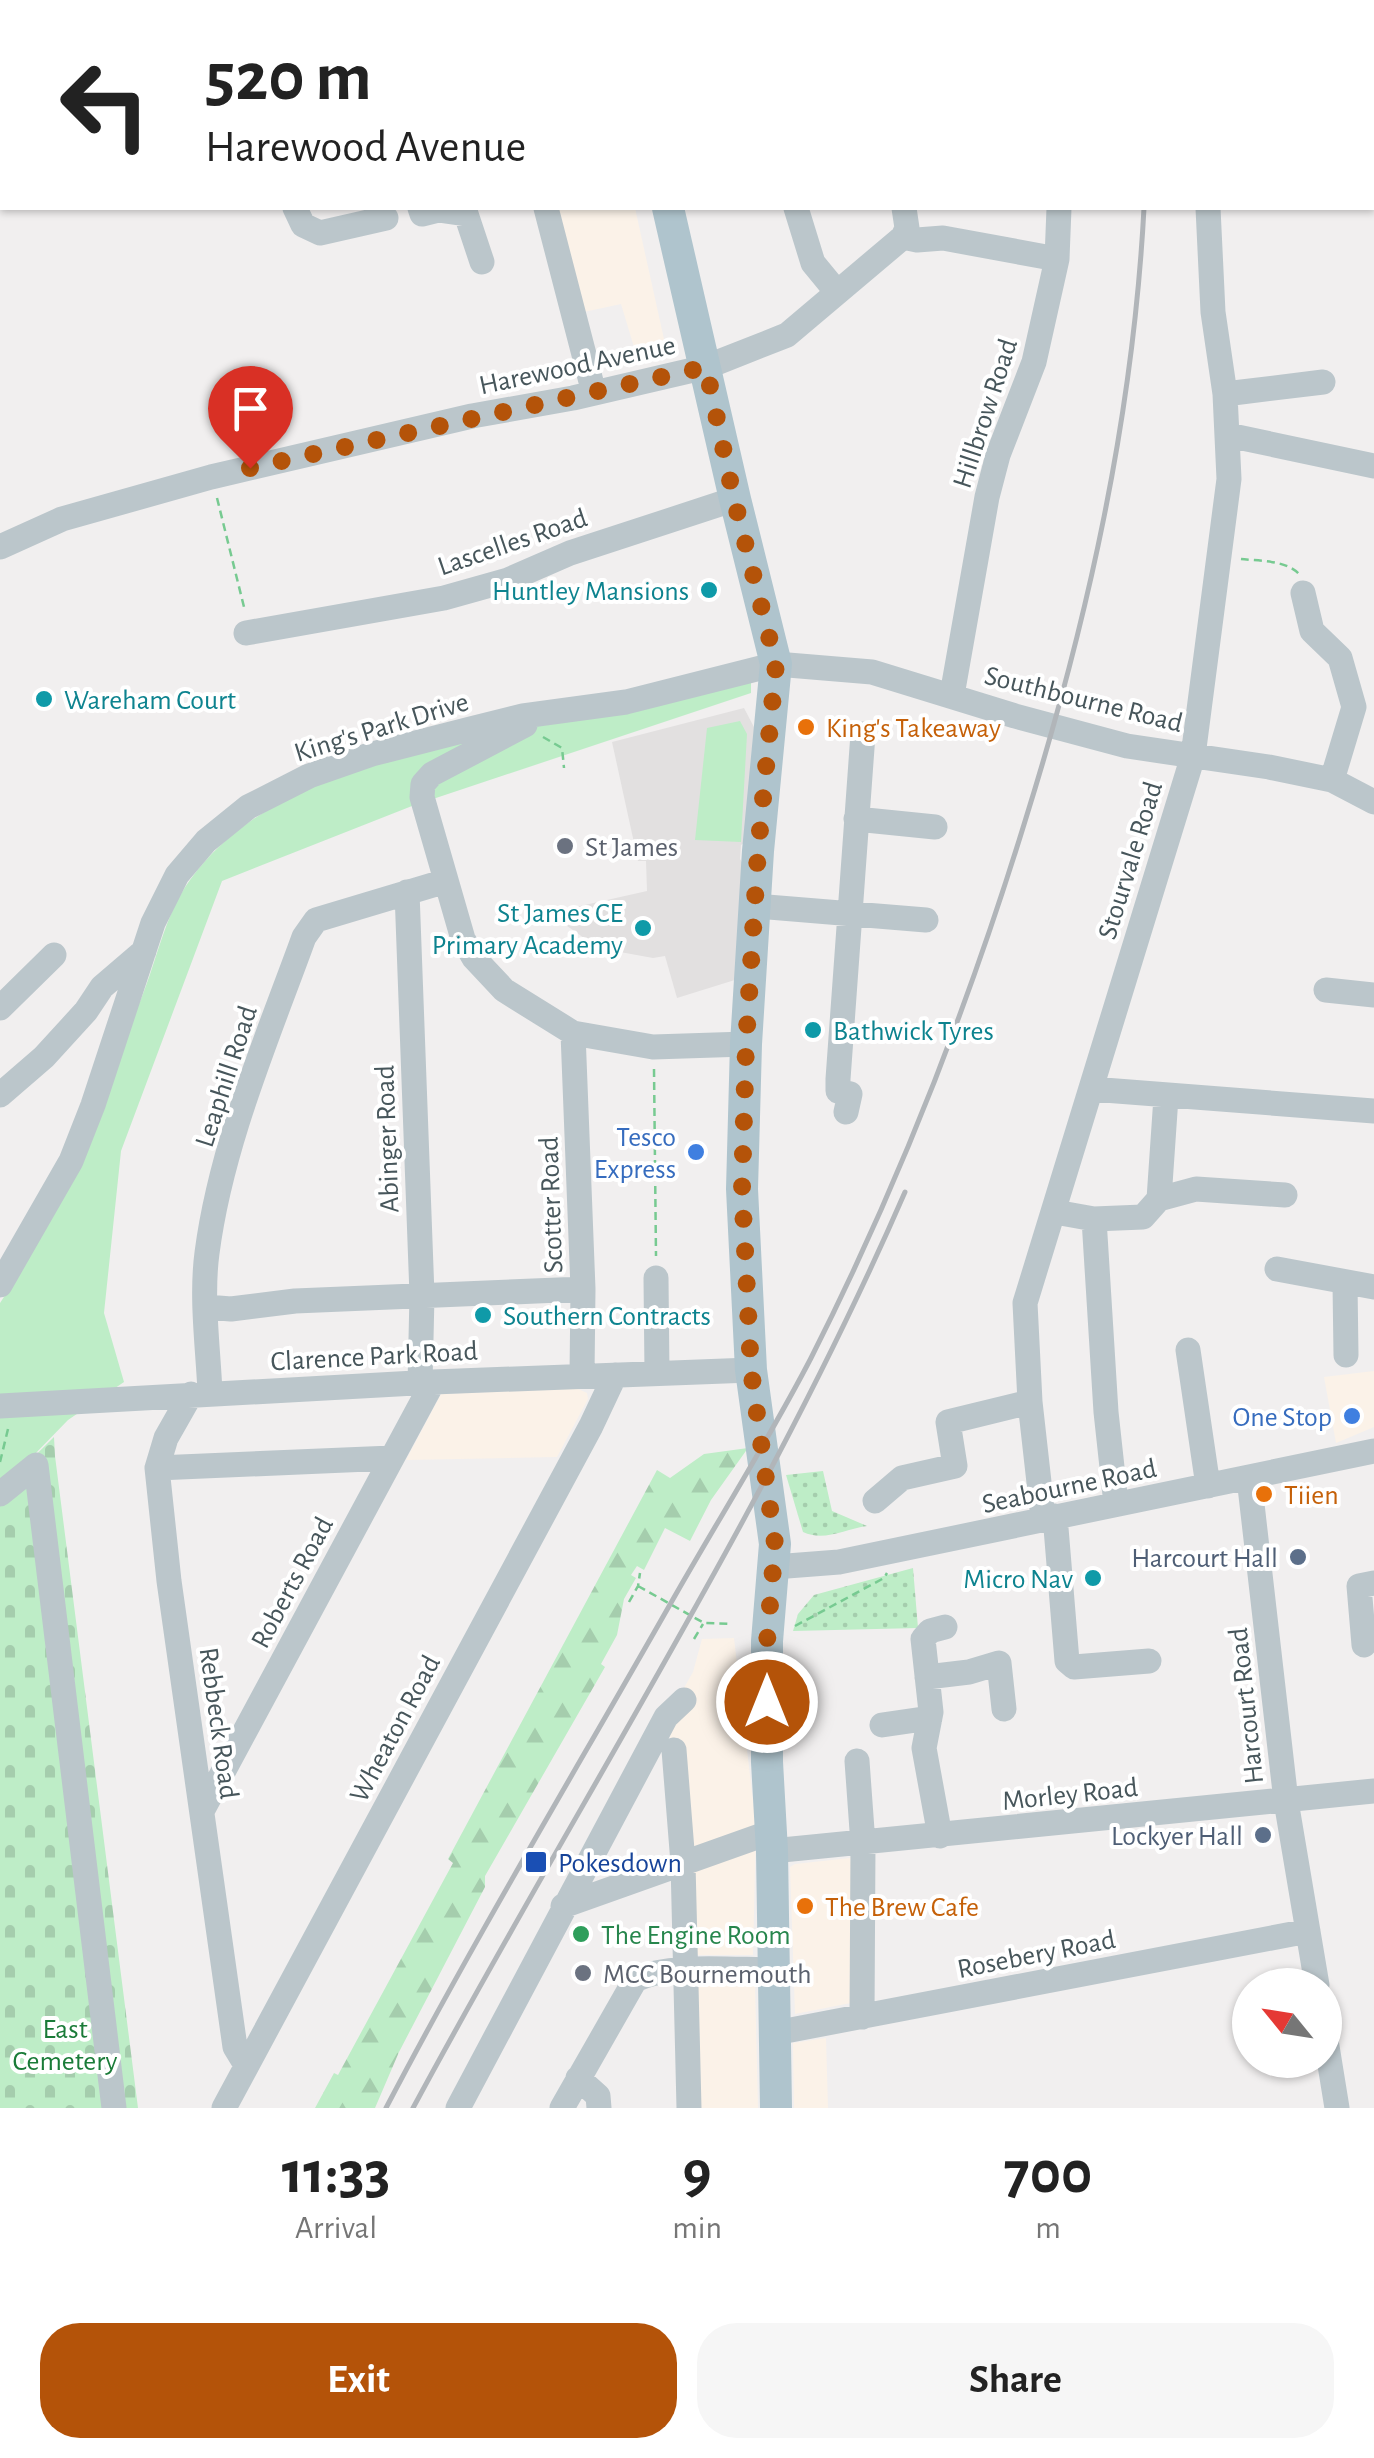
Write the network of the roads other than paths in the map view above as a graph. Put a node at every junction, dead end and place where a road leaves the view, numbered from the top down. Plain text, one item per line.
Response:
1 (296, 210) edge
2 (438, 210) edge
3 (547, 210) edge
4 (669, 210) edge
5 (797, 210) edge
6 (904, 210) edge
7 (1059, 210) edge
8 (1208, 210) edge
9 (386, 218) dead end
10 (904, 237) junction
11 (1056, 260) junction
12 (482, 262) dead end
13 (836, 291) junction
14 (717, 362) junction
15 (1322, 382) dead end
16 (594, 393) junction
17 (1225, 394) junction
18 (1228, 435) junction
19 (1374, 466) edge
20 (734, 499) junction
21 (0, 547) edge
22 (1303, 592) road end
23 (246, 632) road end
24 (776, 664) junction
25 (952, 695) junction
26 (541, 722) junction
27 (863, 734) dead end
28 (1192, 756) junction
29 (1332, 780) junction
30 (1374, 802) edge
31 (856, 818) junction
32 (935, 827) dead end
33 (446, 881) junction
34 (407, 892) junction
35 (755, 906) junction
36 (848, 913) junction
37 (926, 920) dead end
38 (144, 951) junction
39 (54, 955) dead end
40 (1326, 990) dead end
41 (1374, 995) edge
42 (0, 1008) edge
43 (573, 1033) junction
44 (746, 1044) junction
45 (1091, 1089) junction
46 (0, 1095) edge
47 (1166, 1097) junction
48 (846, 1112) dead end
49 (1374, 1112) edge
50 (1286, 1194) dead end
51 (1159, 1199) junction
52 (1056, 1212) junction
53 (1094, 1219) junction
54 (1277, 1269) dead end
55 (656, 1278) road end
56 (1345, 1284) junction
57 (0, 1285) edge
58 (1374, 1287) edge
59 (583, 1289) junction
60 (422, 1295) junction
61 (206, 1307) junction
62 (1188, 1350) dead end
63 (1346, 1355) dead end
64 (751, 1370) junction
65 (657, 1372) junction
66 (614, 1375) junction
67 (582, 1376) junction
68 (426, 1382) junction
69 (200, 1393) junction
70 (1030, 1402) junction
71 (8, 1405) edge
72 (1374, 1451) edge
73 (392, 1458) junction
74 (157, 1468) junction
75 (1249, 1478) junction
76 (1208, 1486) junction
77 (0, 1494) edge
78 (875, 1501) dead end
79 (1116, 1504) junction
80 (1049, 1517) junction
81 (774, 1566) junction
82 (1374, 1583) edge
83 (945, 1627) dead end
84 (1364, 1645) dead end
85 (1149, 1661) dead end
86 (927, 1678) junction
87 (684, 1700) dead end
88 (1004, 1708) dead end
89 (930, 1718) junction
90 (882, 1725) dead end
91 (674, 1750) dead end
92 (857, 1761) dead end
93 (1374, 1792) edge
94 (1286, 1801) junction
95 (202, 1811) junction
96 (940, 1836) junction
97 (772, 1842) junction
98 (862, 1844) junction
99 (684, 1863) junction
100 (563, 1906) junction
101 (1308, 1931) junction
102 (1314, 1968) edge
103 (773, 1970) junction
104 (686, 1971) junction
105 (862, 2018) junction
106 (775, 2034) junction
107 (246, 2065) junction
108 (578, 2078) junction
109 (1332, 2078) edge
110 (114, 2108) edge
111 (224, 2108) edge
112 (458, 2108) edge
113 (562, 2108) edge
114 (598, 2108) edge
115 (689, 2108) edge
116 (776, 2108) edge
117 (1337, 2108) edge

1 - 9 street
2 - 12 street
3 - 16 street
4 - 14 main road
5 - 13 street
6 - 10 street
7 - 11 street, Hillbrow Road
8 - 17 street, Stourvale Road
10 - 11 street
10 - 13 street, Harewood Avenue
11 - 25 street, Hillbrow Road
13 - 14 street, Harewood Avenue
14 - 16 street, Harewood Avenue
14 - 20 main road
15 - 17 street
16 - 21 street, Harewood Avenue
17 - 18 street, Stourvale Road
18 - 19 street
18 - 28 street, Stourvale Road
20 - 23 street, Lascelles Road
20 - 24 main road
22 - 29 street
24 - 25 street, Southbourne Road
24 - 26 street, King's Park Drive
24 - 35 main road
25 - 28 street, Southbourne Road
26 - 33 street
26 - 38 street, King's Park Drive
27 - 31 street
28 - 29 street, Southbourne Road
28 - 45 street, Stourvale Road
29 - 30 street, Southbourne Road
31 - 32 street
31 - 36 street
33 - 34 street, Leaphill Road
33 - 43 street
34 - 60 street, Abinger Road
34 - 61 street, Leaphill Road
35 - 36 street
35 - 44 main road
36 - 37 street
36 - 48 street
38 - 46 street
38 - 57 street, King's Park Drive
39 - 42 street
40 - 41 street
43 - 44 street
43 - 59 street, Scotter Road
44 - 64 main road
45 - 47 street
45 - 52 street, Stourvale Road
47 - 49 street
47 - 51 street
50 - 51 street
51 - 53 street
52 - 53 street
52 - 70 street, Stourvale Road
53 - 79 street
54 - 56 street
55 - 65 street
56 - 58 street
56 - 63 street
59 - 60 street
59 - 67 street, Scotter Road
60 - 61 street
60 - 68 street, Abinger Road
61 - 69 street, Leaphill Road
62 - 76 street
64 - 65 street, Clarence Park Road
64 - 81 main road
65 - 66 street, Clarence Park Road
66 - 67 street, Clarence Park Road
66 - 107 street, Wheaton Road
67 - 68 street, Clarence Park Road
68 - 69 street, Clarence Park Road
68 - 73 street, Roberts Road
69 - 71 street, Clarence Park Road
69 - 74 street, Rebbeck Road
70 - 78 street
70 - 80 street, Stourvale Road
72 - 75 street, Seabourne Road
73 - 74 street
73 - 95 street, Roberts Road
74 - 95 street, Rebbeck Road
75 - 76 street, Seabourne Road
75 - 94 street, Harcourt Road
76 - 79 street, Seabourne Road
77 - 110 street
79 - 80 street, Seabourne Road
80 - 81 street, Seabourne Road
80 - 85 street, Stourvale Road
81 - 97 main road
82 - 84 street
83 - 86 street
86 - 88 street
86 - 89 street
87 - 100 street
89 - 90 street
89 - 96 street
91 - 99 street
92 - 98 street
93 - 94 street, Morley Road
94 - 96 street, Morley Road
94 - 101 street, Harcourt Road
95 - 107 street, Rebbeck Road
96 - 98 street, Morley Road
97 - 98 street, Morley Road
97 - 99 street, Morley Road
97 - 103 main road
98 - 105 street
99 - 100 street, Morley Road
99 - 104 street
100 - 112 street
101 - 102 street, Harcourt Road
101 - 105 street, Rosebery Road
103 - 104 street
103 - 106 main road
104 - 108 street
104 - 115 street
105 - 106 street, Rosebery Road
106 - 116 main road
107 - 111 street, Wheaton Road
108 - 113 street
108 - 114 street
109 - 117 street

